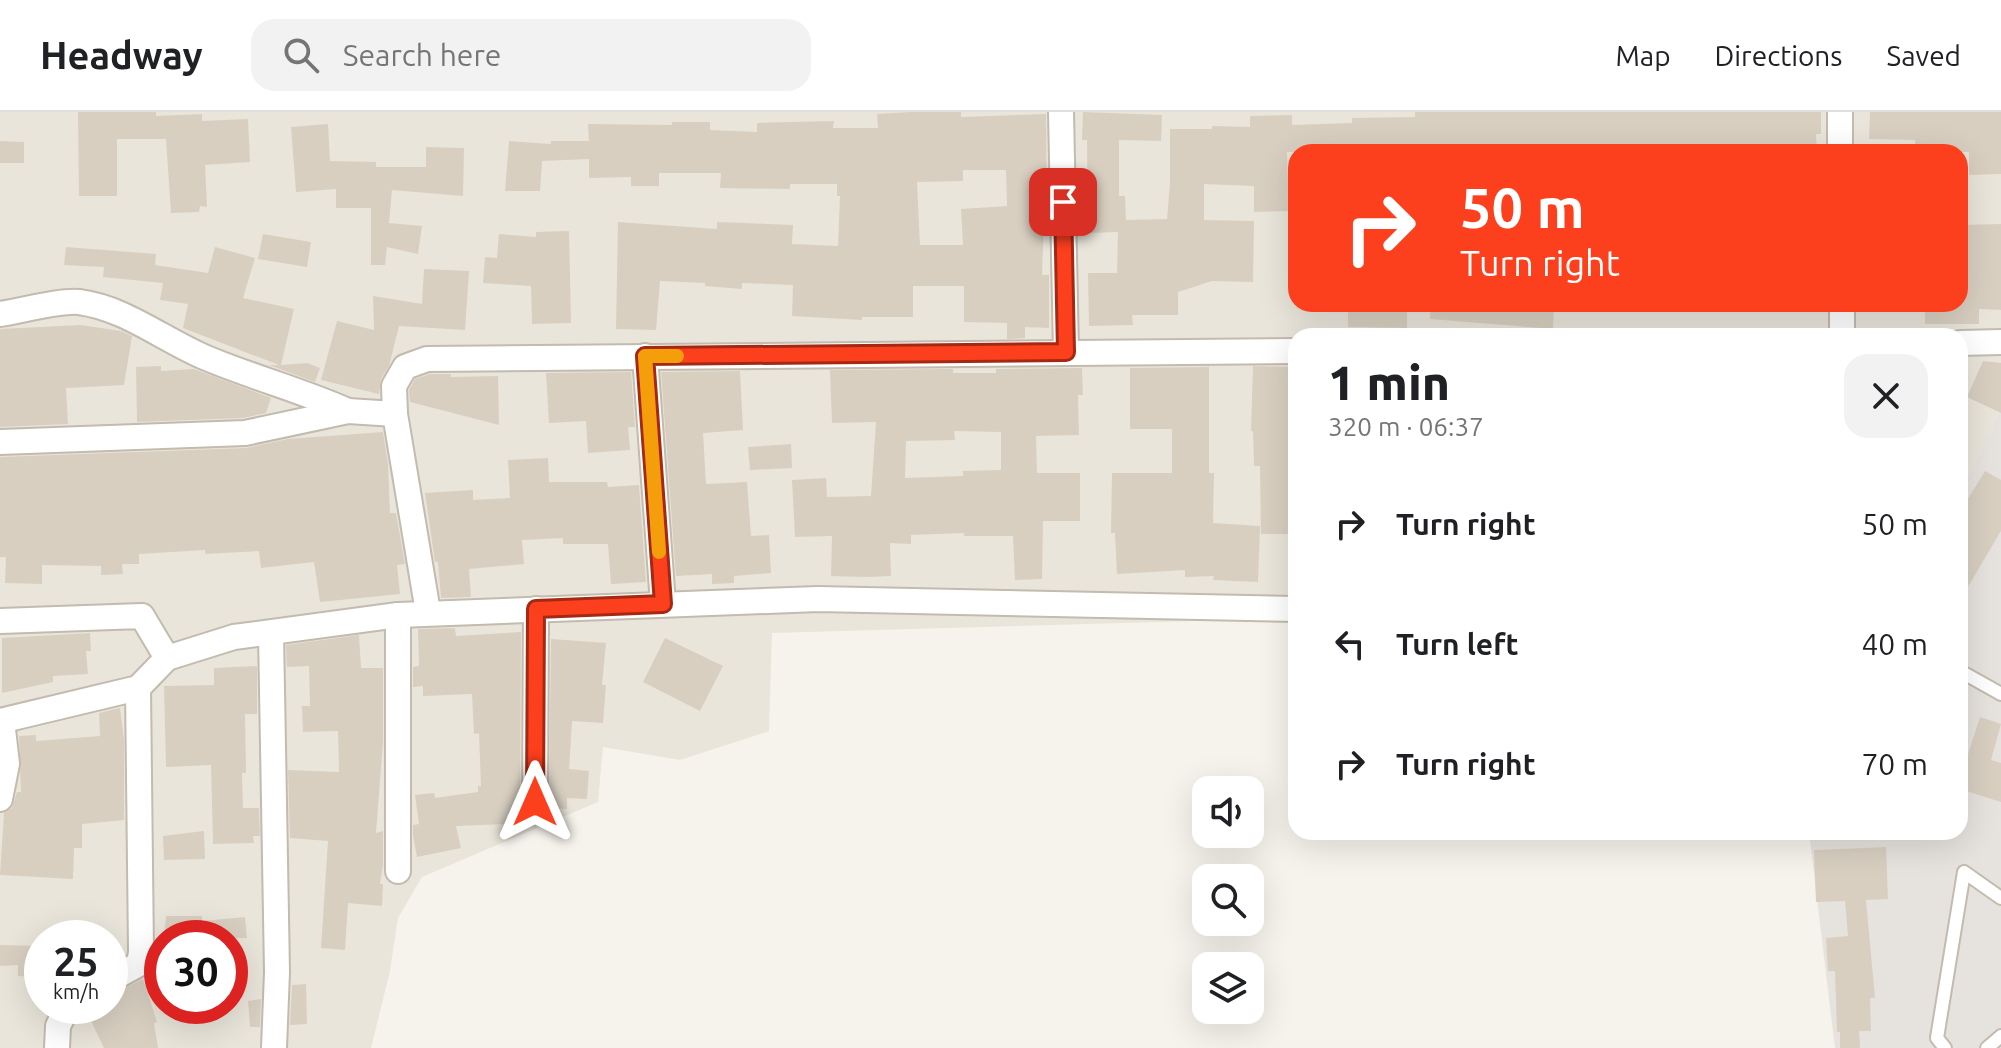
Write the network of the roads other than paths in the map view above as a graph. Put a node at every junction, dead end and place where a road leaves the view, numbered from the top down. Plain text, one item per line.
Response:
1 (1061, 112) edge
2 (1840, 112) edge
3 (1840, 144) edge
4 (0, 314) edge
5 (2001, 342) edge
6 (1968, 343) edge
7 (1288, 351) edge
8 (1066, 352) junction
9 (645, 356) junction
10 (348, 411) junction
11 (395, 414) junction
12 (0, 442) edge
13 (663, 604) junction
14 (536, 609) junction
15 (1288, 609) edge
16 (428, 612) junction
17 (398, 615) junction
18 (0, 621) edge
19 (271, 633) junction
20 (167, 658) junction
21 (1968, 675) edge
22 (138, 688) junction
23 (2001, 694) edge
24 (1, 721) edge
25 (0, 799) edge
26 (535, 802) dead end
27 (398, 871) dead end
28 (2001, 898) edge
29 (128, 970) edge
30 (59, 1024) edge
31 (2001, 1036) edge
32 (57, 1048) edge
33 (274, 1048) edge
34 (1945, 1048) edge
35 (1987, 1048) edge

1 - 8 street
2 - 3 street
4 - 10 street
5 - 6 street
7 - 8 street
8 - 9 street
9 - 11 street
9 - 13 street
10 - 11 street
10 - 12 street
11 - 16 street
13 - 14 street
13 - 15 street
14 - 16 street
14 - 26 street
16 - 17 street
17 - 19 street
17 - 27 street
18 - 20 street
19 - 20 street
19 - 33 street
20 - 22 street
21 - 23 lane
22 - 24 street
22 - 29 street
24 - 25 street
28 - 34 lane
30 - 32 street
31 - 35 lane

